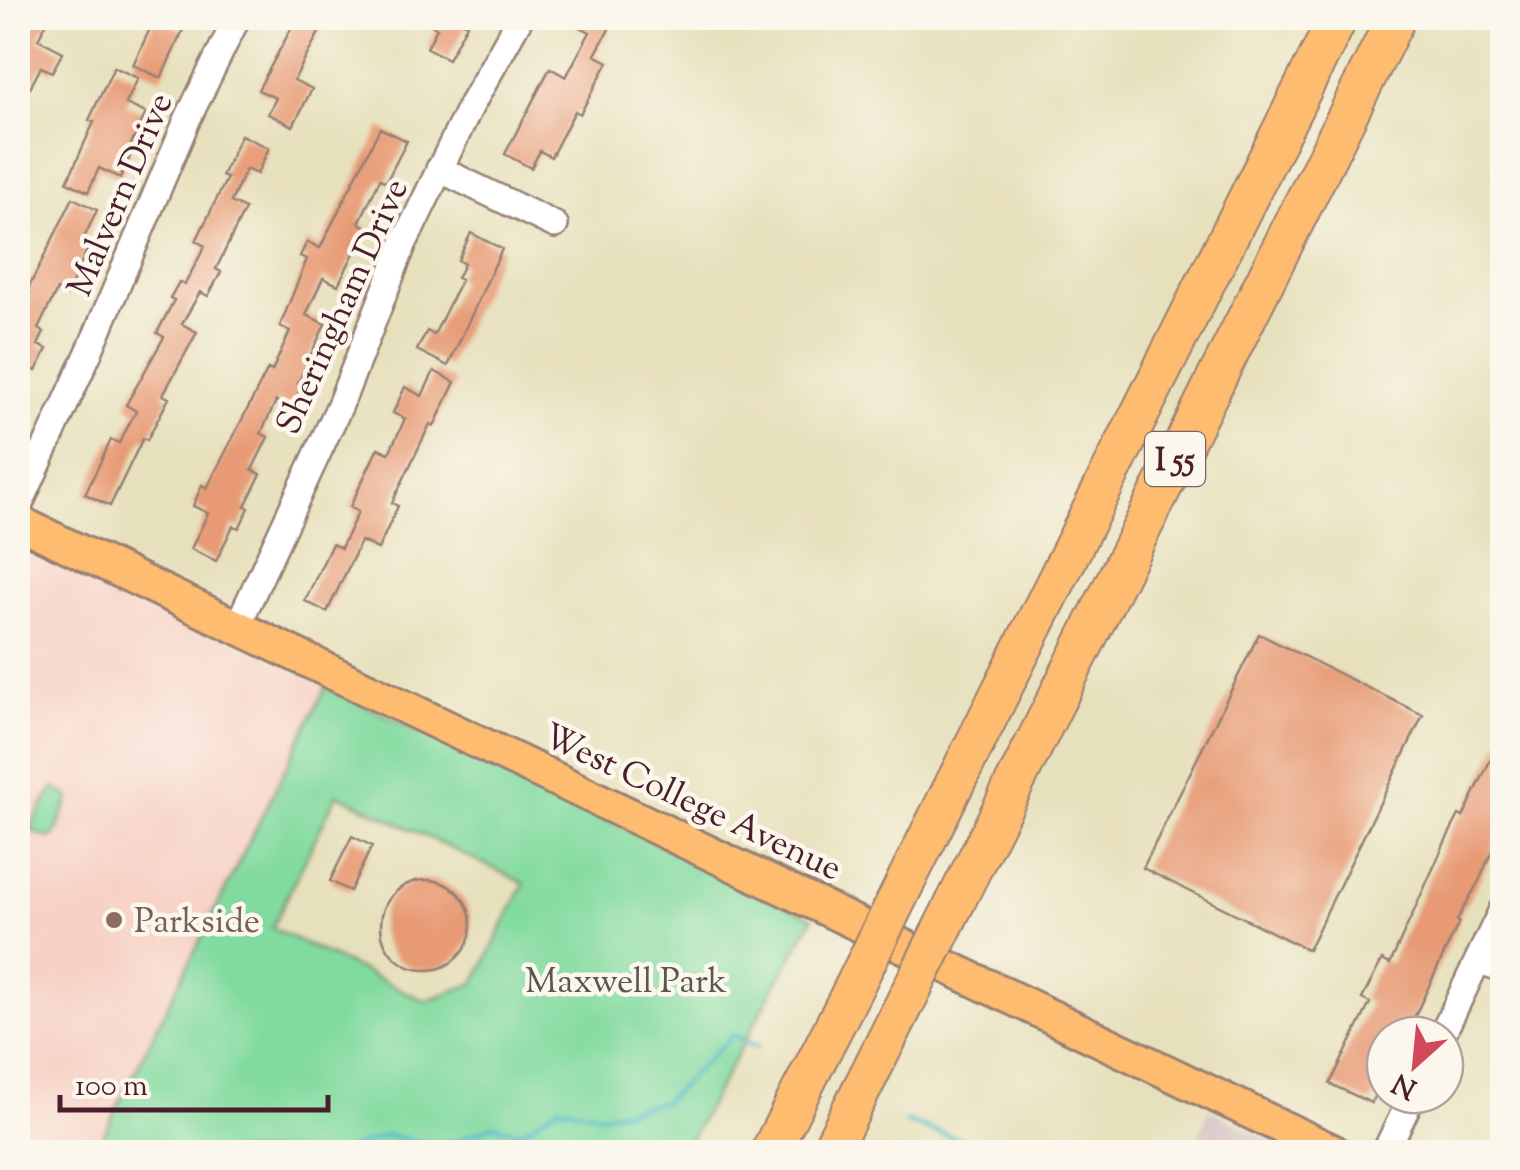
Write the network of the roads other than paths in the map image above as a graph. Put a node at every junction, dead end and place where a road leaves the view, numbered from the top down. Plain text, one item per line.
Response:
1 (236, 18) edge
2 (520, 18) edge
3 (1338, 18) edge
4 (1396, 18) edge
5 (440, 169) junction
6 (555, 225) dead end
7 (18, 508) edge
8 (18, 522) edge
9 (237, 627) junction
10 (1502, 910) edge
11 (1491, 964) edge
12 (1456, 1015) edge
13 (1403, 1115) edge
14 (770, 1152) edge
15 (830, 1152) edge
16 (1334, 1152) edge
17 (1385, 1152) edge

1 - 7 street, Malvern Drive
2 - 5 street, Sheringham Drive
3 - 14 highway, I 55, bridge
4 - 15 highway, I 55, bridge
5 - 6 street
5 - 9 street, Sheringham Drive
8 - 9 main road, West College Avenue
9 - 16 main road, West College Avenue
10 - 11 street
11 - 12 street
13 - 17 street

